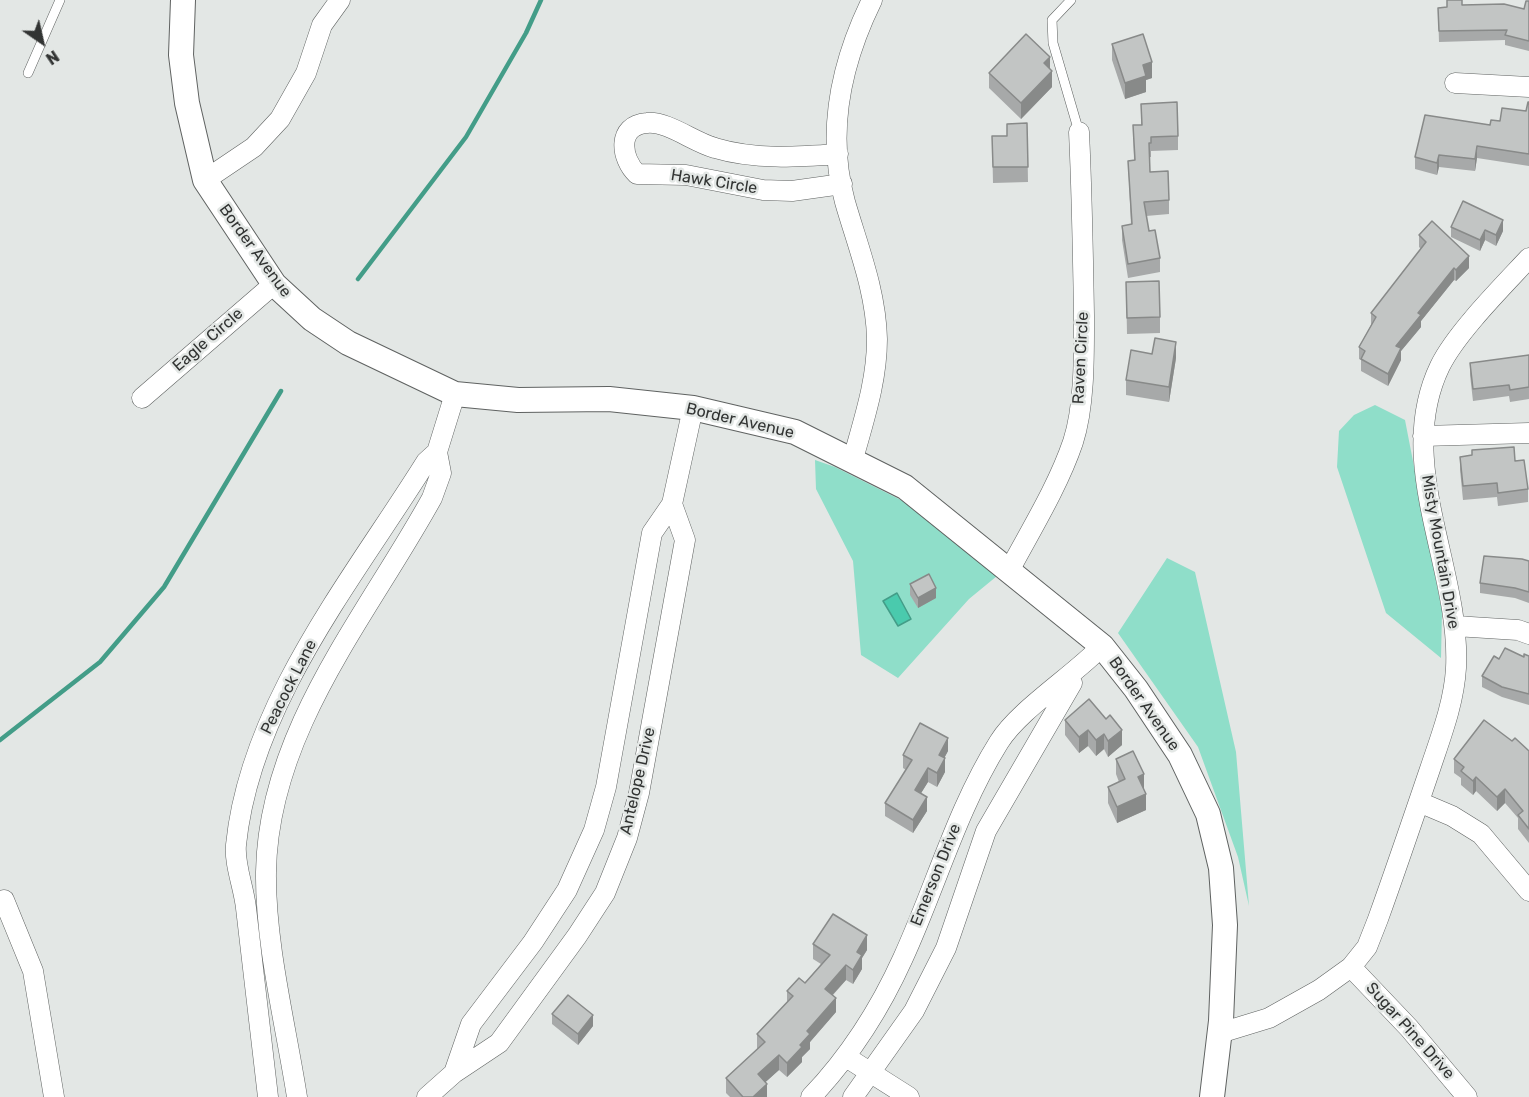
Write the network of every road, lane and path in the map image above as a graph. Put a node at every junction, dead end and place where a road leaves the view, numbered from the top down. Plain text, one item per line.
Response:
1 (60, 0) edge
2 (183, 0) edge
3 (339, 0) edge
4 (872, 0) edge
5 (1071, 0) edge
6 (28, 74) dead end
7 (1455, 83) dead end
8 (1529, 87) edge
9 (1079, 132) joint
10 (838, 154) junction
11 (205, 180) junction
12 (842, 184) junction
13 (1529, 258) edge
14 (274, 284) junction
15 (455, 394) junction
16 (142, 398) dead end
17 (693, 408) junction
18 (1529, 433) edge
19 (1423, 436) junction
20 (437, 452) junction
21 (853, 459) junction
22 (672, 504) junction
23 (1010, 569) junction
24 (1455, 626) junction
25 (1529, 634) edge
26 (1102, 646) junction
27 (1081, 668) junction
28 (284, 693) junction
29 (309, 708) junction
30 (606, 787) junction
31 (639, 793) junction
32 (1419, 802) junction
33 (1529, 891) edge
34 (4, 900) dead end
35 (1351, 967) junction
36 (1221, 1026) junction
37 (846, 1058) junction
38 (453, 1073) junction
39 (871, 1074) junction
40 (828, 1078) junction
41 (54, 1097) edge
42 (268, 1097) edge
43 (297, 1097) edge
44 (427, 1097) edge
45 (811, 1097) edge
46 (853, 1097) edge
47 (909, 1097) edge
48 (1212, 1097) edge
49 (1467, 1097) edge

1 - 6 lane
2 - 11 street, Border Avenue
3 - 11 street
4 - 10 street
5 - 9 lane
7 - 8 street
9 - 23 street, Raven Circle
10 - 12 street
10 - 12 street, Hawk Circle
11 - 14 street, Border Avenue
12 - 21 street
13 - 19 street, Misty Mountain Drive
14 - 15 street, Border Avenue
14 - 16 street, Eagle Circle
15 - 17 street, Border Avenue
15 - 20 street, Peacock Lane
17 - 21 street, Border Avenue
17 - 22 street, Antelope Drive
18 - 19 street
19 - 24 street, Misty Mountain Drive
20 - 28 street, Peacock Lane
20 - 29 street, Peacock Lane
21 - 23 street, Border Avenue
22 - 30 street, Antelope Drive
22 - 31 street, Antelope Drive
23 - 26 street, Border Avenue
24 - 25 street
24 - 32 street, Misty Mountain Drive
26 - 27 street, Emerson Drive
26 - 36 street, Border Avenue
27 - 37 street, Emerson Drive
27 - 39 street, Emerson Drive
28 - 29 street
28 - 42 street, Peacock Lane
29 - 43 street, Peacock Lane
30 - 31 street
30 - 38 street, Antelope Drive
31 - 38 street, Antelope Drive
32 - 33 street
32 - 35 street, Misty Mountain Drive
34 - 41 street
35 - 36 street, Misty Mountain Drive
35 - 49 street, Sugar Pine Drive
36 - 48 street, Border Avenue
37 - 39 street
37 - 40 street, Emerson Drive
38 - 44 street, Antelope Drive
39 - 46 street, Emerson Drive
39 - 47 street
40 - 45 street, Emerson Drive
40 - 46 street

